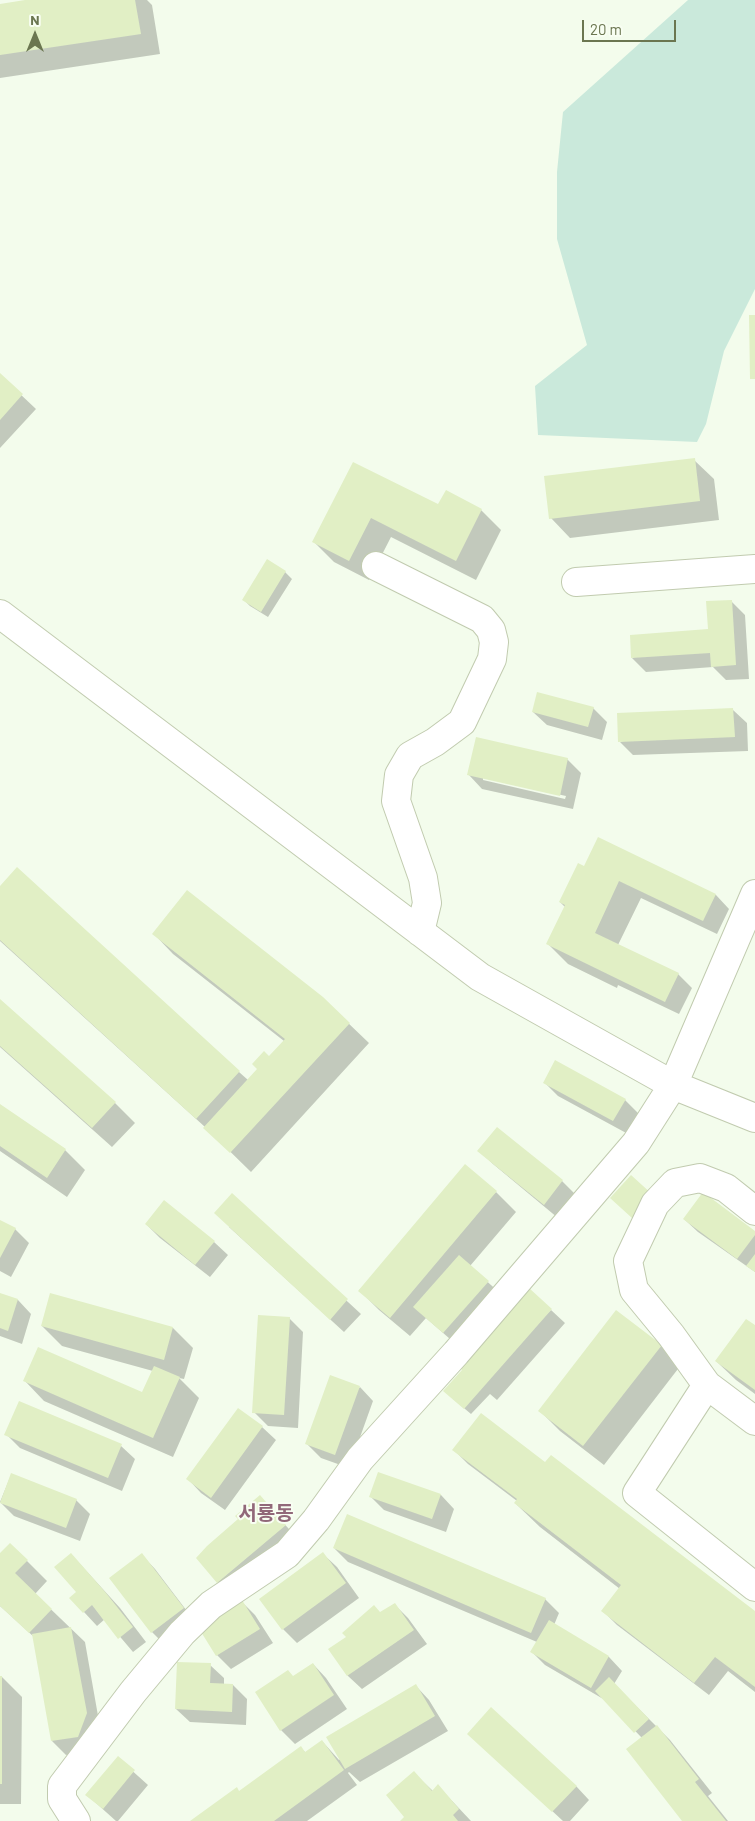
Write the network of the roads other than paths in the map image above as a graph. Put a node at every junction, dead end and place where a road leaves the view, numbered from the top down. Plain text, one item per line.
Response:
1 (376, 566) dead end
2 (755, 569) edge
3 (576, 582) dead end
4 (0, 614) edge
5 (755, 894) edge
6 (420, 932) junction
7 (673, 1085) junction
8 (755, 1118) edge
9 (755, 1211) edge
10 (707, 1385) junction
11 (755, 1422) edge
12 (755, 1587) edge
13 (76, 1821) edge

1 - 6 street
2 - 3 street
4 - 6 street
5 - 7 street
6 - 7 street
7 - 8 street
7 - 13 street
9 - 10 street
10 - 11 street
10 - 12 street

